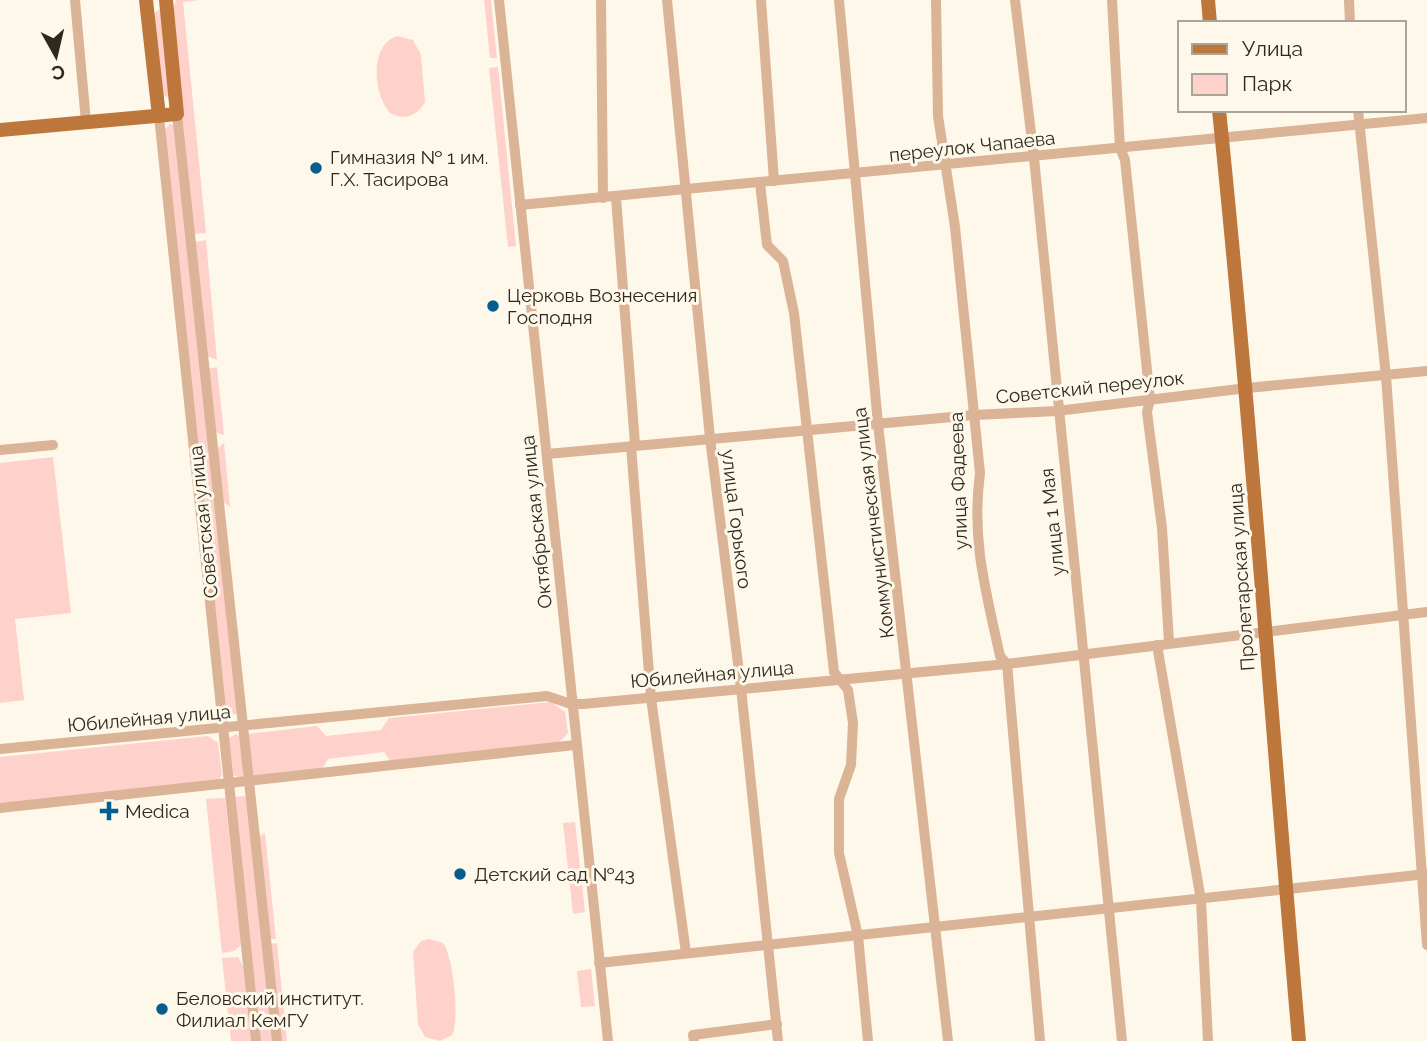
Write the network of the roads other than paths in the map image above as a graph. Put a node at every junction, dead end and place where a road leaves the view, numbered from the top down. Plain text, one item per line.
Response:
1 (75, 0) edge
2 (146, 0) edge
3 (166, 0) edge
4 (499, 0) edge
5 (601, 0) edge
6 (667, 0) edge
7 (761, 0) edge
8 (839, 0) edge
9 (936, 0) edge
10 (1015, 0) edge
11 (1112, 0) edge
12 (1208, 0) edge
13 (1349, 0) edge
14 (1210, 21) edge
15 (1350, 21) edge
16 (1219, 112) edge
17 (1358, 112) edge
18 (177, 114) junction
19 (159, 116) junction
20 (1427, 118) edge
21 (86, 122) junction
22 (1359, 125) junction
23 (0, 130) edge
24 (1222, 137) junction
25 (1120, 148) junction
26 (1034, 158) junction
27 (945, 166) junction
28 (854, 175) junction
29 (774, 181) junction
30 (760, 183) junction
31 (687, 190) junction
32 (603, 198) junction
33 (616, 198) junction
34 (520, 205) junction
35 (1427, 371) edge
36 (1386, 376) junction
37 (1247, 388) junction
38 (1150, 399) junction
39 (1057, 411) junction
40 (974, 415) junction
41 (878, 424) junction
42 (808, 432) junction
43 (710, 438) junction
44 (53, 445) dead end
45 (633, 445) junction
46 (0, 450) edge
47 (547, 454) junction
48 (1427, 612) edge
49 (1403, 615) junction
50 (1264, 631) junction
51 (1163, 644) junction
52 (1084, 654) junction
53 (1007, 664) junction
54 (909, 673) junction
55 (841, 680) junction
56 (741, 688) junction
57 (651, 698) junction
58 (571, 704) junction
59 (243, 727) junction
60 (223, 729) junction
61 (575, 745) junction
62 (0, 749) edge
63 (248, 782) junction
64 (230, 784) junction
65 (0, 808) edge
66 (1424, 874) edge
67 (1286, 891) junction
68 (1201, 901) junction
69 (1108, 909) junction
70 (1029, 918) junction
71 (936, 927) junction
72 (858, 936) junction
73 (769, 945) junction
74 (1427, 945) edge
75 (686, 953) junction
76 (599, 963) junction
77 (777, 1024) junction
78 (256, 1041) edge
79 (277, 1041) edge
80 (608, 1041) edge
81 (694, 1041) edge
82 (778, 1041) edge
83 (868, 1041) edge
84 (948, 1041) edge
85 (1040, 1041) edge
86 (1122, 1041) edge
87 (1208, 1041) edge
88 (1299, 1041) edge

1 - 21 street
2 - 19 main road, Советская улица
3 - 18 main road, Советская улица
4 - 34 street, Октябрьская улица
5 - 32 street
6 - 31 street, улица Горького
7 - 29 street
8 - 28 street, Коммунистическая улица
9 - 27 street, улица Фадеева
10 - 26 street, улица 1 Мая
11 - 25 street
12 - 14 main road
13 - 15 street
16 - 24 main road, Пролетарская улица
17 - 22 street
18 - 19 main road
18 - 59 street, Советская улица
19 - 21 main road
19 - 60 street, Советская улица
20 - 22 street, переулок Чапаева
21 - 23 main road
22 - 24 street, переулок Чапаева
22 - 36 street
24 - 25 street, переулок Чапаева
24 - 37 main road, Пролетарская улица
25 - 26 street, переулок Чапаева
25 - 38 street
26 - 27 street, переулок Чапаева
26 - 39 street, улица 1 Мая
27 - 28 street, переулок Чапаева
27 - 40 street, улица Фадеева
28 - 29 street, переулок Чапаева
28 - 41 street, Коммунистическая улица
29 - 30 street, переулок Чапаева
30 - 31 street, переулок Чапаева
30 - 42 street
31 - 33 street, переулок Чапаева
31 - 43 street, улица Горького
32 - 33 street, переулок Чапаева
32 - 34 street, переулок Чапаева
33 - 45 street
34 - 47 street, Октябрьская улица
35 - 36 street, Советский переулок
36 - 37 street, Советский переулок
36 - 49 street
37 - 38 street, Советский переулок
37 - 50 main road, Пролетарская улица
38 - 39 street, Советский переулок
38 - 51 street
39 - 40 street, Советский переулок
39 - 52 street, улица 1 Мая
40 - 41 street, Советский переулок
40 - 53 street, улица Фадеева
41 - 42 street, Советский переулок
41 - 54 street, Коммунистическая улица
42 - 43 street, Советский переулок
42 - 55 street
43 - 45 street, Советский переулок
43 - 56 street, улица Горького
44 - 46 street
45 - 47 street, Советский переулок
45 - 57 street
47 - 58 street, Октябрьская улица
48 - 49 street, Юбилейная улица
49 - 50 street, Юбилейная улица
49 - 66 street
50 - 51 street, Юбилейная улица
50 - 67 main road, Пролетарская улица
51 - 52 street, Юбилейная улица
51 - 68 street
52 - 53 street, Юбилейная улица
52 - 69 street, улица 1 Мая
53 - 54 street, Юбилейная улица
53 - 70 street, улица Фадеева
54 - 55 street, Юбилейная улица
54 - 71 street, Коммунистическая улица
55 - 56 street, Юбилейная улица
55 - 72 street
56 - 57 street, Юбилейная улица
56 - 73 street, улица Горького
57 - 58 street, Юбилейная улица
57 - 75 street
58 - 59 street, Юбилейная улица
58 - 61 street, Октябрьская улица
59 - 60 street, Юбилейная улица
59 - 63 street, Советская улица
60 - 62 street, Юбилейная улица
60 - 64 street, Советская улица
61 - 63 street
61 - 76 street, Октябрьская улица
63 - 64 street
63 - 79 street, Советская улица
64 - 65 street
64 - 78 street, Советская улица
66 - 67 street
66 - 74 street
67 - 68 street
67 - 88 main road, Пролетарская улица
68 - 69 street
68 - 87 street
69 - 70 street
69 - 86 street, улица 1 Мая
70 - 71 street
70 - 85 street, улица Фадеева
71 - 72 street
71 - 84 street, Коммунистическая улица
72 - 73 street
72 - 83 street
73 - 75 street
73 - 77 street, улица Горького
75 - 76 street
76 - 80 street, Октябрьская улица
77 - 81 street
77 - 82 street, улица Горького

